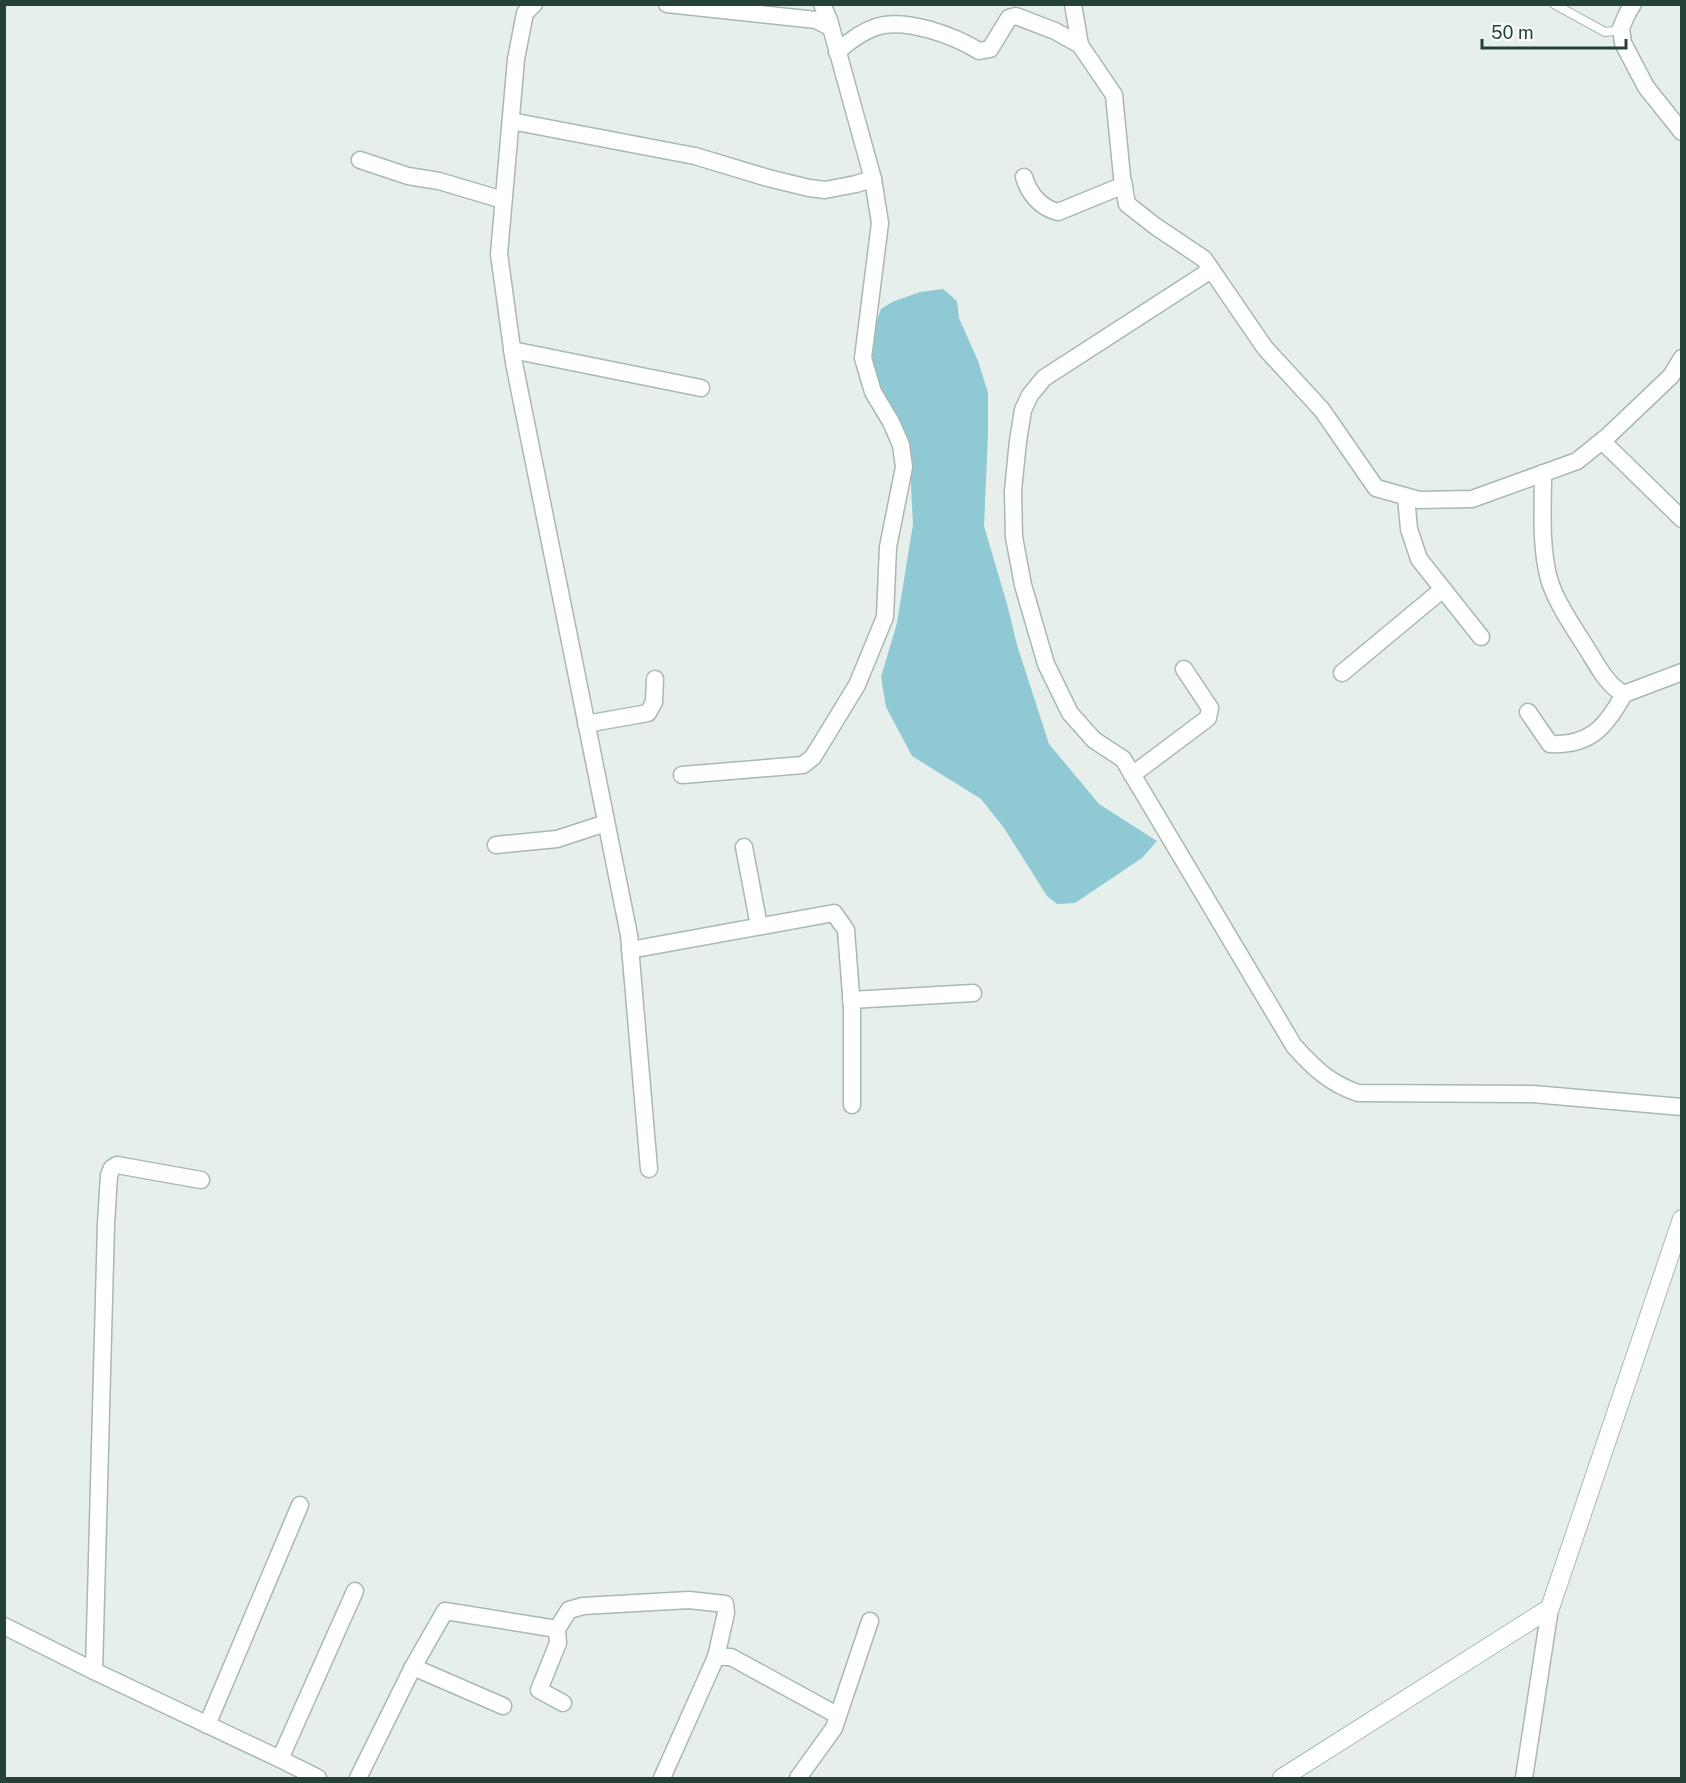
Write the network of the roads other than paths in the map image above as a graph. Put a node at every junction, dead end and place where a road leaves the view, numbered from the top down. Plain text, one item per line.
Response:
1 (534, 4) edge
2 (667, 4) edge
3 (822, 4) edge
4 (1073, 4) edge
5 (1554, 4) edge
6 (1633, 4) edge
7 (830, 27) junction
8 (1621, 28) junction
9 (1080, 45) junction
10 (837, 52) junction
11 (511, 121) junction
12 (1682, 132) edge
13 (360, 160) dead end
14 (1024, 177) dead end
15 (873, 178) junction
16 (1124, 185) junction
17 (504, 200) junction
18 (1211, 270) junction
19 (512, 350) junction
20 (1682, 358) edge
21 (701, 388) dead end
22 (1602, 441) junction
23 (1543, 473) junction
24 (1406, 497) junction
25 (1682, 519) edge
26 (1443, 589) junction
27 (1481, 636) dead end
28 (1184, 669) dead end
29 (1682, 672) edge
30 (1342, 673) dead end
31 (655, 679) dead end
32 (1624, 694) junction
33 (1528, 712) dead end
34 (586, 724) junction
35 (682, 775) dead end
36 (1132, 775) junction
37 (606, 823) junction
38 (496, 845) dead end
39 (744, 847) dead end
40 (759, 926) junction
41 (630, 950) junction
42 (973, 993) dead end
43 (851, 1000) junction
44 (852, 1105) dead end
45 (1682, 1107) edge
46 (650, 1169) dead end
47 (201, 1180) dead end
48 (1682, 1219) edge
49 (300, 1505) dead end
50 (355, 1591) dead end
51 (1550, 1608) junction
52 (870, 1621) dead end
53 (4, 1626) edge
54 (557, 1629) junction
55 (716, 1657) junction
56 (413, 1667) junction
57 (94, 1671) junction
58 (563, 1704) dead end
59 (503, 1706) dead end
60 (837, 1715) junction
61 (207, 1725) junction
62 (280, 1759) junction
63 (318, 1779) edge
64 (358, 1779) edge
65 (662, 1779) edge
66 (798, 1779) edge
67 (1282, 1779) edge
68 (1524, 1779) edge

1 - 11 street
2 - 7 street
3 - 7 street
4 - 9 street
5 - 8 lane
6 - 8 street
7 - 10 street
8 - 12 street
9 - 10 street
9 - 16 street
10 - 15 street
11 - 15 street
11 - 17 street
13 - 17 street
14 - 16 street
15 - 35 street
16 - 18 street
17 - 19 street
18 - 24 street
18 - 36 street
19 - 21 street
19 - 34 street
20 - 22 street
22 - 23 street
22 - 25 street
23 - 24 street
23 - 32 street
24 - 26 street
26 - 27 street
26 - 30 street
28 - 36 street
29 - 32 street
31 - 34 street
32 - 33 street
34 - 37 street
36 - 45 street
37 - 38 street
37 - 41 street
39 - 40 street
40 - 41 street
40 - 43 street
41 - 46 street
42 - 43 street
43 - 44 street
47 - 57 street
48 - 51 main road
49 - 61 street
50 - 62 street
51 - 67 main road
51 - 68 street
52 - 60 street
53 - 57 street
54 - 55 street
54 - 56 street
54 - 58 street
55 - 60 street
55 - 65 street
56 - 59 street
56 - 64 street
57 - 61 street
60 - 66 street
61 - 62 street
62 - 63 street

